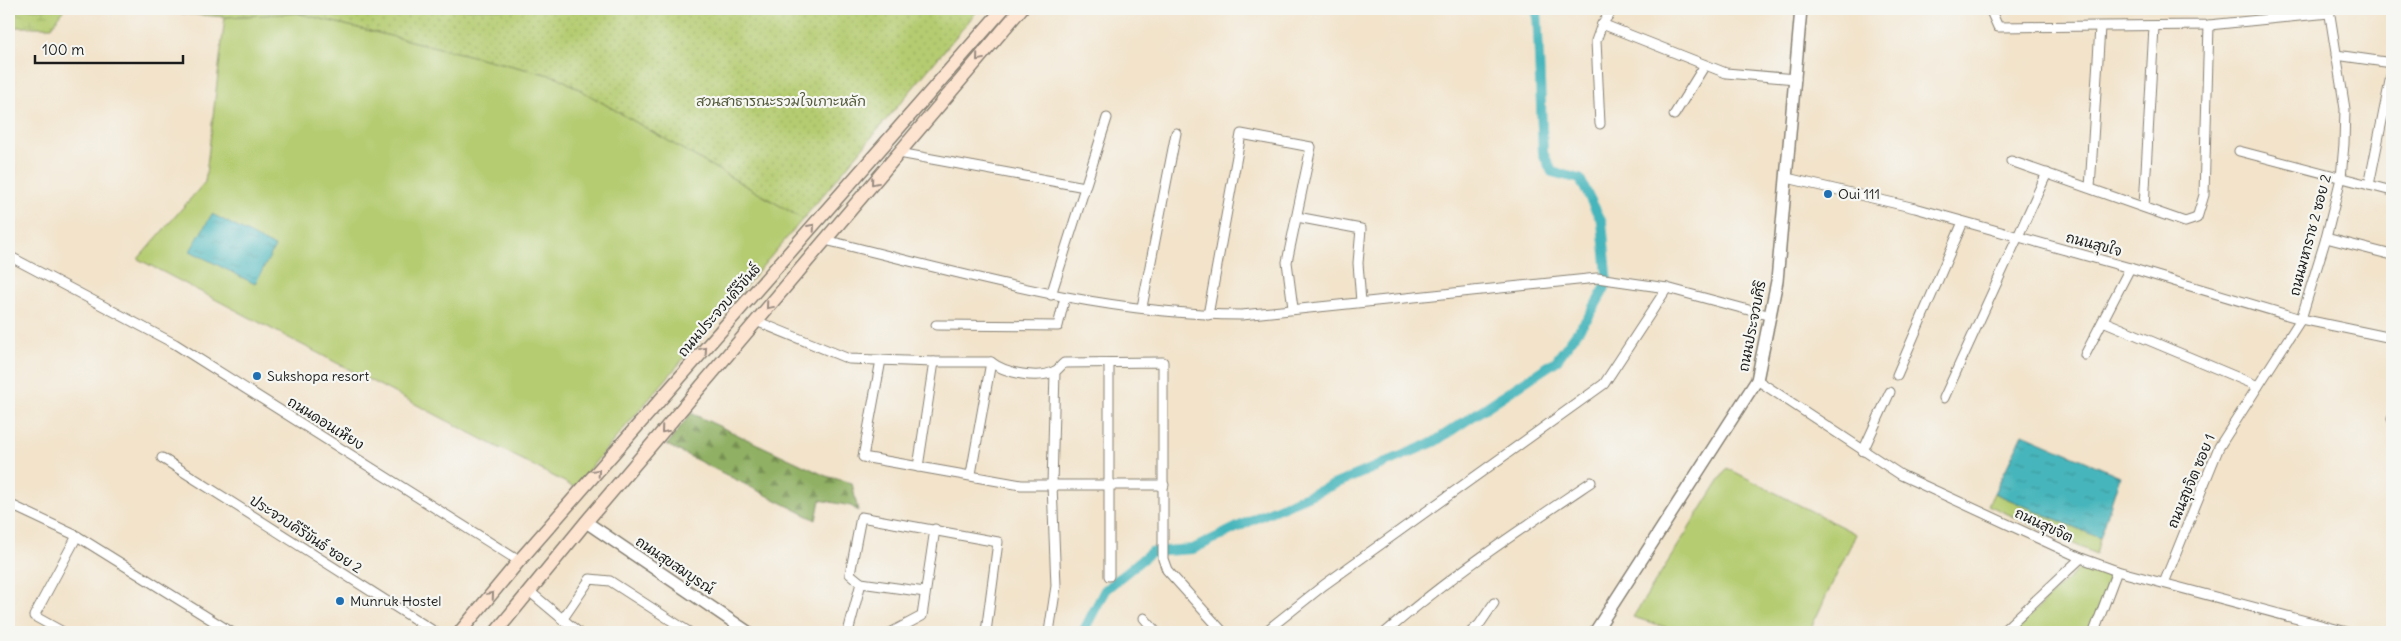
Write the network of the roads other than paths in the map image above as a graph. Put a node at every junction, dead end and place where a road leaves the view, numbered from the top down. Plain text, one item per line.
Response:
1 (1021, 9) edge
2 (1613, 9) edge
3 (1801, 9) edge
4 (1990, 9) edge
5 (1001, 11) edge
6 (2329, 11) edge
7 (1602, 24) junction
8 (2209, 25) junction
9 (2154, 27) junction
10 (2100, 28) junction
11 (2336, 55) junction
12 (2392, 63) edge
13 (1705, 65) junction
14 (2392, 71) edge
15 (1796, 79) junction
16 (1674, 115) dead end
17 (1107, 118) dead end
18 (1600, 124) dead end
19 (1176, 133) dead end
20 (2239, 151) dead end
21 (899, 153) junction
22 (2011, 161) dead end
23 (2047, 173) junction
24 (1787, 178) junction
25 (2341, 178) junction
26 (2369, 185) junction
27 (1085, 187) junction
28 (2090, 188) junction
29 (2392, 191) edge
30 (2144, 207) junction
31 (1297, 217) junction
32 (1963, 222) junction
33 (2017, 237) junction
34 (2326, 238) junction
35 (825, 240) junction
36 (2392, 255) edge
37 (9, 256) edge
38 (2130, 268) junction
39 (1667, 288) junction
40 (1051, 295) junction
41 (1065, 297) junction
42 (1361, 302) junction
43 (1142, 307) junction
44 (1293, 308) junction
45 (1208, 315) junction
46 (1771, 316) junction
47 (2300, 319) junction
48 (2103, 321) junction
49 (756, 322) junction
50 (936, 325) dead end
51 (2392, 338) edge
52 (2086, 355) dead end
53 (881, 360) junction
54 (934, 362) junction
55 (991, 362) junction
56 (1109, 364) junction
57 (1055, 371) junction
58 (1897, 375) dead end
59 (1757, 380) junction
60 (2258, 386) junction
61 (1890, 392) dead end
62 (1944, 398) dead end
63 (1863, 451) junction
64 (162, 458) dead end
65 (918, 467) junction
66 (971, 474) junction
67 (1591, 482) dead end
68 (1052, 485) junction
69 (1108, 485) junction
70 (1164, 485) junction
71 (9, 504) edge
72 (586, 522) junction
73 (934, 529) junction
74 (77, 536) junction
75 (2081, 558) junction
76 (520, 560) junction
77 (2117, 571) junction
78 (1109, 576) dead end
79 (861, 583) junction
80 (2164, 583) junction
81 (529, 590) junction
82 (924, 592) junction
83 (1494, 602) dead end
84 (1144, 618) dead end
85 (562, 620) junction
86 (2328, 630) edge
87 (62, 632) edge
88 (231, 632) edge
89 (435, 632) edge
90 (460, 632) edge
91 (496, 632) edge
92 (578, 632) edge
93 (689, 632) edge
94 (748, 632) edge
95 (848, 632) edge
96 (892, 632) edge
97 (986, 632) edge
98 (1049, 632) edge
99 (1156, 632) edge
100 (1223, 632) edge
101 (1264, 632) edge
102 (1386, 632) edge
103 (1471, 632) edge
104 (1595, 632) edge
105 (2002, 632) edge
106 (2094, 632) edge
107 (2347, 632) edge

1 -> 21 main road
2 - 7 street
3 - 15 street, ถนนประจวบศิริ
4 - 10 street
76 -> 5 main road, ถนนประจวบคีรีขันธ์
6 - 8 street
6 - 11 street, ถนนมหาราช 2 ซอย 2
7 - 13 street
7 - 18 street
8 - 9 street
8 - 30 street
9 - 10 street
9 - 30 street
10 - 28 street
11 - 12 street
11 - 25 street, ถนนมหาราช 2 ซอย 2
13 - 15 street
13 - 16 street
14 - 26 street
15 - 24 street, ถนนประจวบศิริ
17 - 27 street
19 - 43 street
20 - 25 street
21 - 27 street
21 -> 35 main road
22 - 23 street
23 - 28 street
23 - 33 street
24 - 32 street, ถนนสุขใจ
24 - 46 street, ถนนประจวบศิริ
25 - 26 street
25 - 34 street, ถนนมหาราช 2 ซอย 2
26 - 29 street
27 - 40 street
28 - 30 street
31 - 42 street
31 - 44 street
31 - 45 street
32 - 33 street, ถนนสุขใจ
32 - 58 street
33 - 38 street, ถนนสุขใจ
33 - 62 street
34 - 36 street
34 - 47 street, ถนนมหาราช 2 ซอย 2
35 - 40 street
35 -> 49 main road
37 - 76 street, ถนนดอนเหียง
38 - 47 street, ถนนสุขใจ
38 - 48 street
39 - 42 street
39 - 46 street
39 - 101 street
40 - 41 street
41 - 43 street
41 - 50 street
42 - 44 street
43 - 45 street
44 - 45 street
46 - 59 street, ถนนประจวบศิริ
47 - 51 street, ถนนสุขใจ
47 - 60 street, ถนนสุขจิต ซอย 1
48 - 52 street
48 - 60 street
49 - 53 street
49 -> 72 main road
53 - 54 street
53 - 65 street
54 - 55 street
54 - 65 street
55 - 57 street
55 - 66 street
56 - 57 street
56 - 69 street
56 - 70 street
57 - 68 street
59 - 63 street, ถนนสุขจิต
59 - 104 street, ถนนประจวบศิริ
60 - 80 street, ถนนสุขจิต ซอย 1
61 - 63 street
63 - 75 street, ถนนสุขจิต
64 - 89 street, ประจวบคีรีขันธ์ ซอย 2
65 - 66 street
66 - 68 street
67 - 102 street
68 - 69 street
68 - 98 street
69 - 70 street
69 - 78 street
70 - 100 street
71 - 74 street
72 - 81 main road
72 - 94 street, ถนนสุขสมบูรณ์
73 - 79 street
73 - 82 street
73 - 97 street
74 - 87 street
74 - 88 street
75 - 77 street, ถนนสุขจิต
75 - 105 street
90 -> 76 main road, ถนนประจวบคีรีขันธ์
77 - 80 street, ถนนสุขจิต
77 - 106 street
79 - 82 street
79 - 95 street
80 - 86 street, ถนนสุขจิต
81 - 85 street
81 - 91 main road
82 - 96 street
83 - 103 street
84 - 99 street
85 - 92 street
85 - 93 street
86 - 107 street, ถนนสุขจิต

